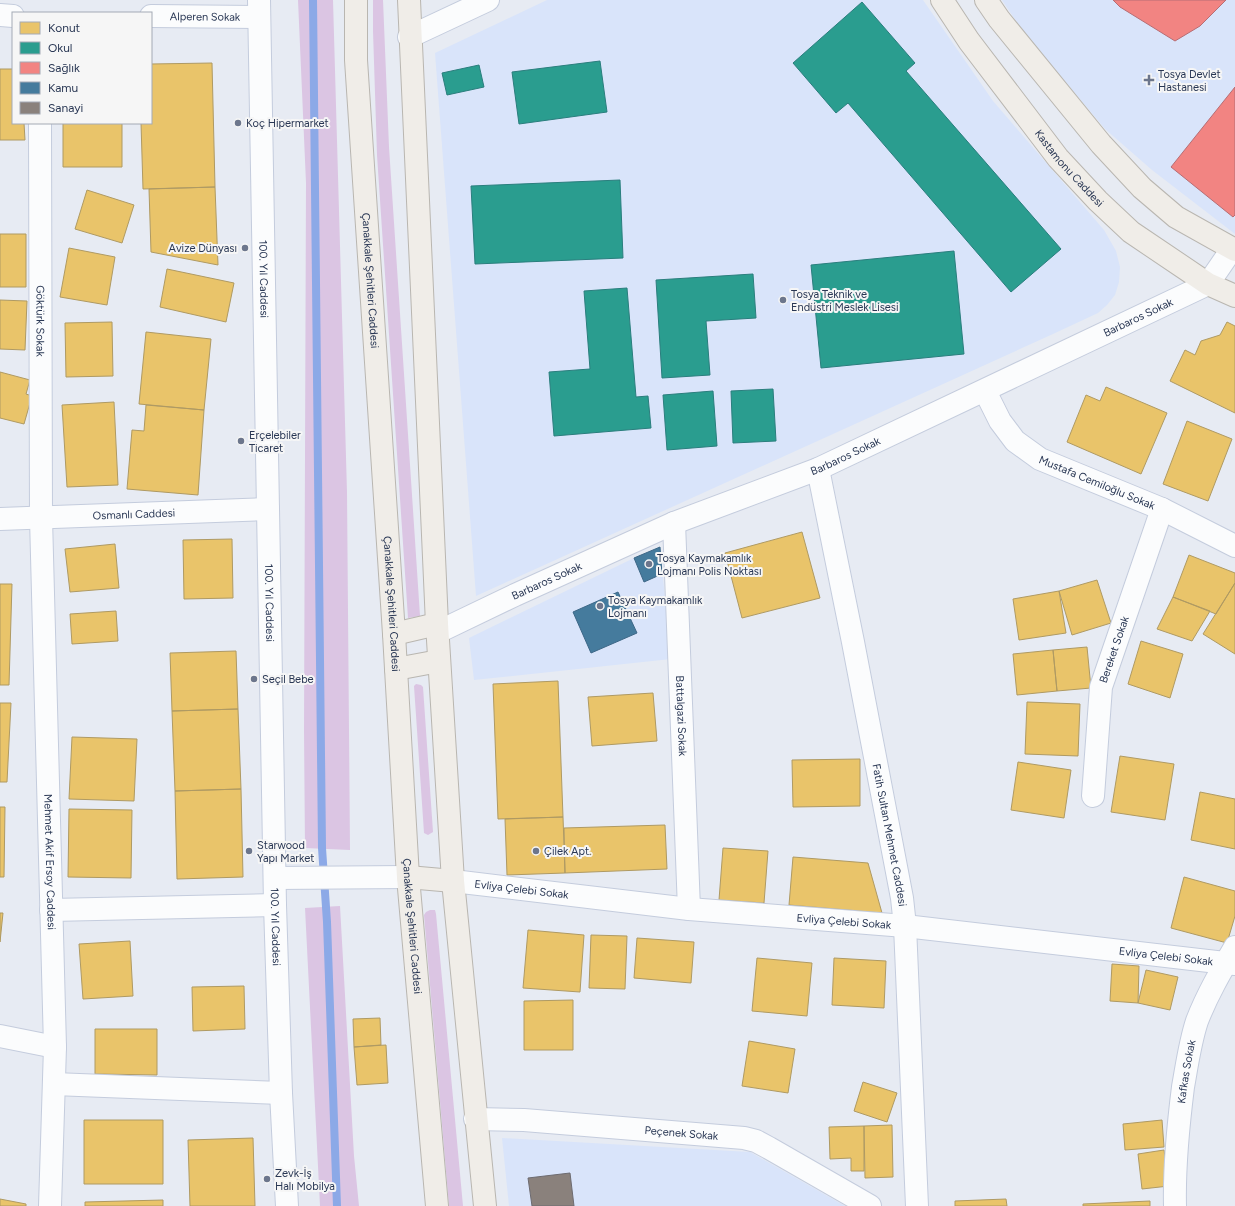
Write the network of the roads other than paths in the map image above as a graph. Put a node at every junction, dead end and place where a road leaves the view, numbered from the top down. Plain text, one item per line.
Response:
1 (14, 0) edge
2 (356, 0) edge
3 (409, 0) edge
4 (488, 0) edge
5 (942, 0) edge
6 (986, 0) edge
7 (259, 8) edge
8 (14, 12) edge
9 (12, 14) edge
10 (0, 15) edge
11 (152, 16) edge
12 (410, 37) junction
13 (40, 124) edge
14 (1234, 250) edge
15 (1208, 284) junction
16 (1235, 296) edge
17 (985, 391) junction
18 (818, 469) junction
19 (268, 509) junction
20 (1162, 509) junction
21 (41, 518) junction
22 (0, 519) edge
23 (674, 523) junction
24 (1235, 546) edge
25 (438, 628) junction
26 (394, 634) junction
27 (439, 661) junction
28 (396, 668) junction
29 (1093, 796) dead end
30 (408, 877) junction
31 (275, 878) junction
32 (453, 881) junction
33 (275, 905) junction
34 (689, 909) junction
35 (52, 910) junction
36 (905, 926) junction
37 (1232, 958) edge
38 (0, 1036) edge
39 (54, 1047) junction
40 (54, 1084) junction
41 (281, 1093) junction
42 (475, 1119) junction
43 (50, 1206) edge
44 (287, 1206) edge
45 (438, 1206) edge
46 (484, 1206) edge
47 (870, 1206) edge
48 (917, 1206) edge
49 (1175, 1206) edge

1 - 8 street
2 - 26 main road, Çanakkale Şehitleri Caddesi
3 - 12 main road
4 - 12 street
5 - 15 main road, Kastamonu Caddesi
6 - 14 main road
7 - 11 street, Alperen Sokak
7 - 19 street, 100. Yıl Caddesi
9 - 10 street
12 - 25 main road
13 - 21 street, Göktürk Sokak
14 - 15 street, Barbaros Sokak
15 - 16 main road, Kastamonu Caddesi
15 - 17 street, Barbaros Sokak
17 - 18 street, Barbaros Sokak
17 - 20 street, Mustafa Cemiloğlu Sokak
18 - 23 street, Barbaros Sokak
18 - 36 street, Fatih Sultan Mehmet Caddesi
19 - 21 street, Osmanlı Caddesi
19 - 31 street, 100. Yıl Caddesi
20 - 24 street, Mustafa Cemiloğlu Sokak
20 - 29 street, Bereket Sokak
21 - 22 street, Osmanlı Caddesi
21 - 35 street, Mehmet Akif Ersoy Caddesi
23 - 25 street, Barbaros Sokak
23 - 34 street, Battalgazi Sokak
25 - 26 main road
25 - 27 main road
26 - 28 main road, Çanakkale Şehitleri Caddesi
27 - 28 main road
27 - 32 main road
28 - 30 main road, Çanakkale Şehitleri Caddesi
30 - 31 street
30 - 32 main road
30 - 45 main road, Çanakkale Şehitleri Caddesi
31 - 33 street, 100. Yıl Caddesi
32 - 34 street, Evliya Çelebi Sokak
32 - 42 main road
33 - 35 street
33 - 41 street, 100. Yıl Caddesi
34 - 36 street, Evliya Çelebi Sokak
35 - 39 street, Mehmet Akif Ersoy Caddesi
36 - 37 street, Evliya Çelebi Sokak
36 - 48 street, Fatih Sultan Mehmet Caddesi
37 - 49 street, Kafkas Sokak
38 - 39 street
39 - 40 street, Mehmet Akif Ersoy Caddesi
40 - 41 street
40 - 43 street, Mehmet Akif Ersoy Caddesi
41 - 44 street, 100. Yıl Caddesi
42 - 46 main road
42 - 47 street, Peçenek Sokak

